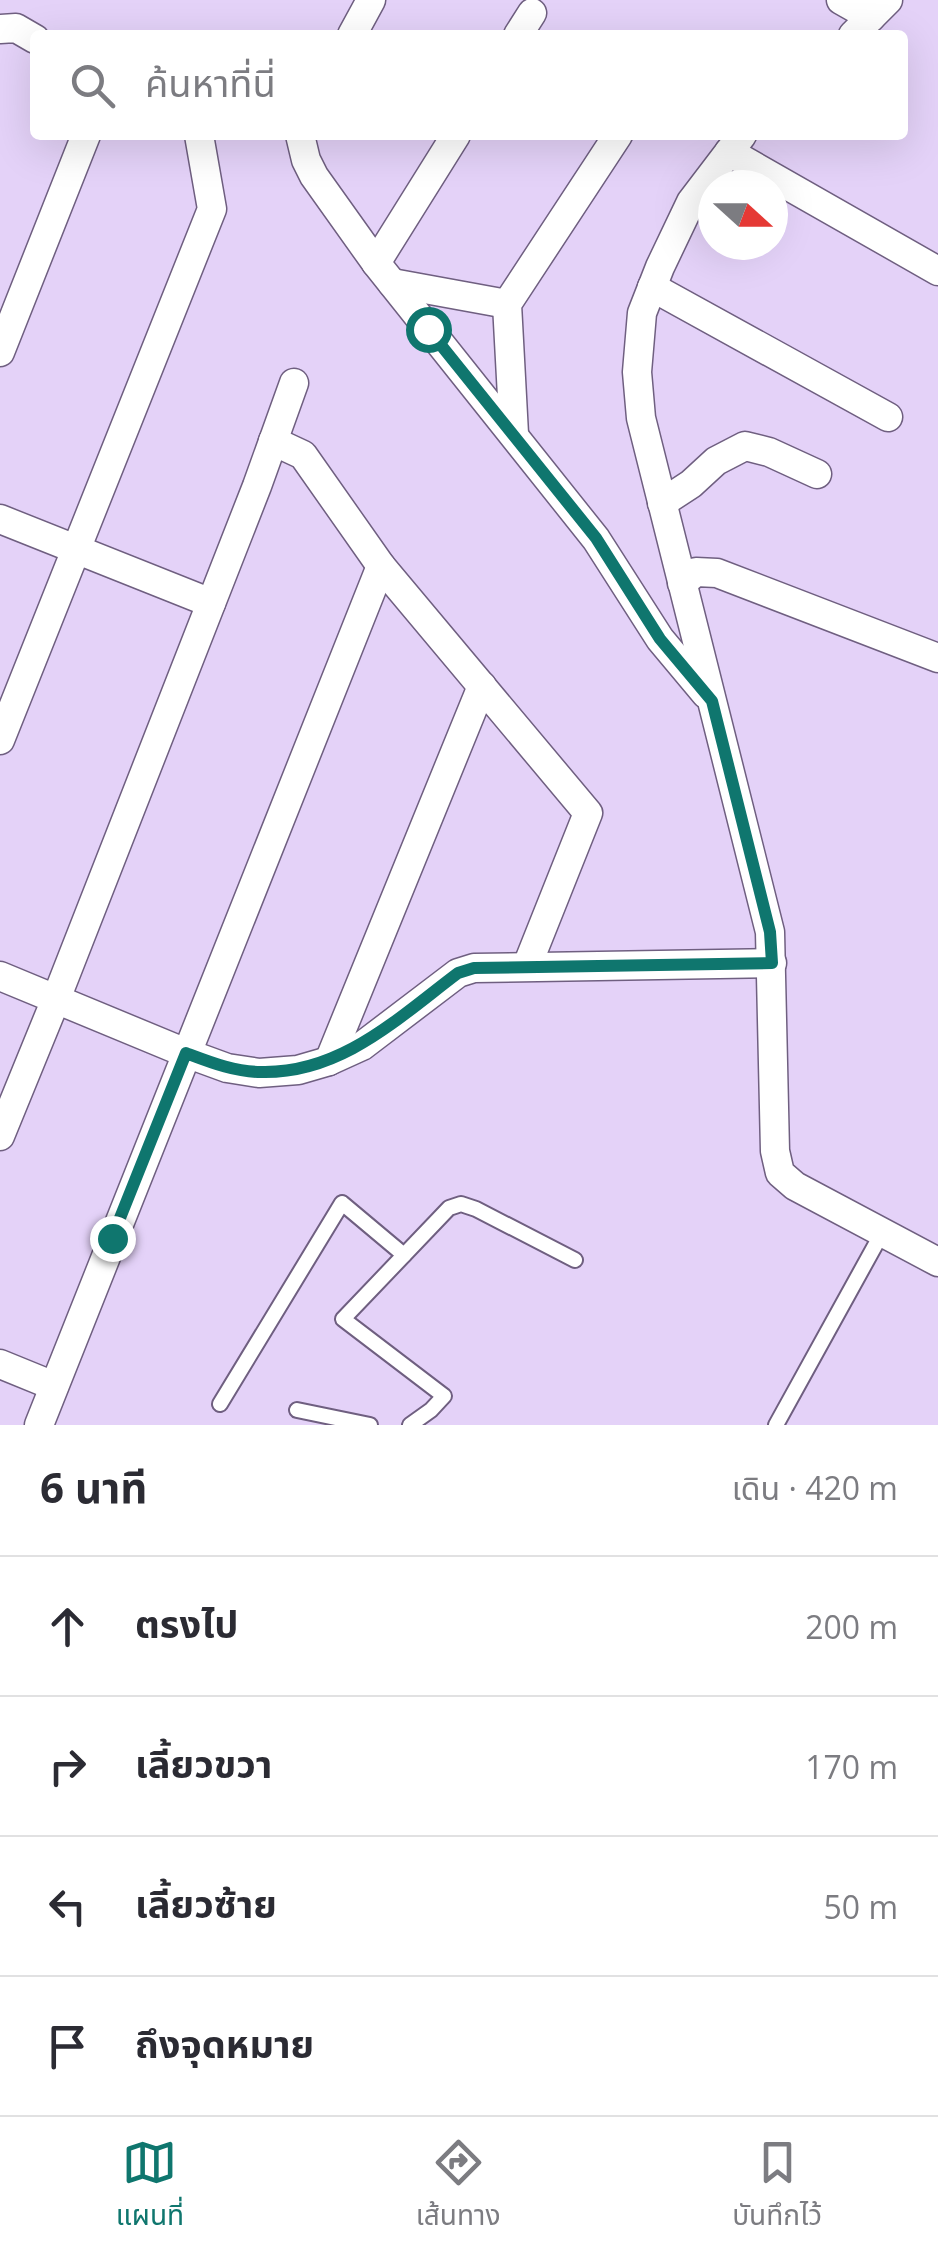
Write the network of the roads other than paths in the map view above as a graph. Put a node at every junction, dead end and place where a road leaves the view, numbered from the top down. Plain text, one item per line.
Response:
1 (840, 0) edge
2 (871, 17) edge
3 (0, 30) edge
4 (30, 35) edge
5 (84, 140) edge
6 (200, 140) edge
7 (301, 140) edge
8 (453, 140) edge
9 (615, 140) edge
10 (735, 144) edge
11 (938, 271) edge
12 (384, 273) junction
13 (652, 287) junction
14 (507, 304) junction
15 (0, 352) edge
16 (294, 382) dead end
17 (888, 417) dead end
18 (514, 434) junction
19 (273, 442) junction
20 (817, 474) dead end
21 (662, 503) junction
22 (0, 519) edge
23 (76, 548) junction
24 (381, 566) junction
25 (682, 583) junction
26 (210, 604) junction
27 (938, 658) edge
28 (482, 686) junction
29 (712, 701) junction
30 (0, 740) edge
31 (772, 963) junction
32 (527, 966) junction
33 (0, 976) edge
34 (56, 999) junction
35 (186, 1053) junction
36 (329, 1061) junction
37 (0, 1136) edge
38 (882, 1233) junction
39 (404, 1255) junction
40 (575, 1260) dead end
41 (938, 1262) edge
42 (0, 1364) edge
43 (54, 1386) junction
44 (220, 1404) dead end
45 (297, 1410) dead end
46 (39, 1425) edge
47 (370, 1425) edge
48 (410, 1425) edge
49 (776, 1425) edge

1 - 2 street
3 - 4 street
5 - 15 street
6 - 23 street
7 - 12 street
8 - 12 street
9 - 14 street
10 - 11 street
10 - 13 street
12 - 14 street
12 - 18 street
13 - 17 street
13 - 21 street
14 - 18 street
16 - 19 street
18 - 29 street
19 - 24 street
19 - 26 street
20 - 21 street
21 - 25 street
22 - 23 street
23 - 26 street
23 - 30 street
24 - 28 street
24 - 35 street
25 - 27 street
25 - 29 street
26 - 34 street
28 - 32 street
28 - 36 street
29 - 31 street
31 - 32 street
31 - 38 street
32 - 36 street
33 - 34 street
34 - 35 street
34 - 37 street
35 - 36 street
35 - 43 street
38 - 41 street
38 - 49 lane
39 - 40 lane
39 - 44 lane
39 - 48 lane
42 - 43 street
43 - 46 street
45 - 47 lane

